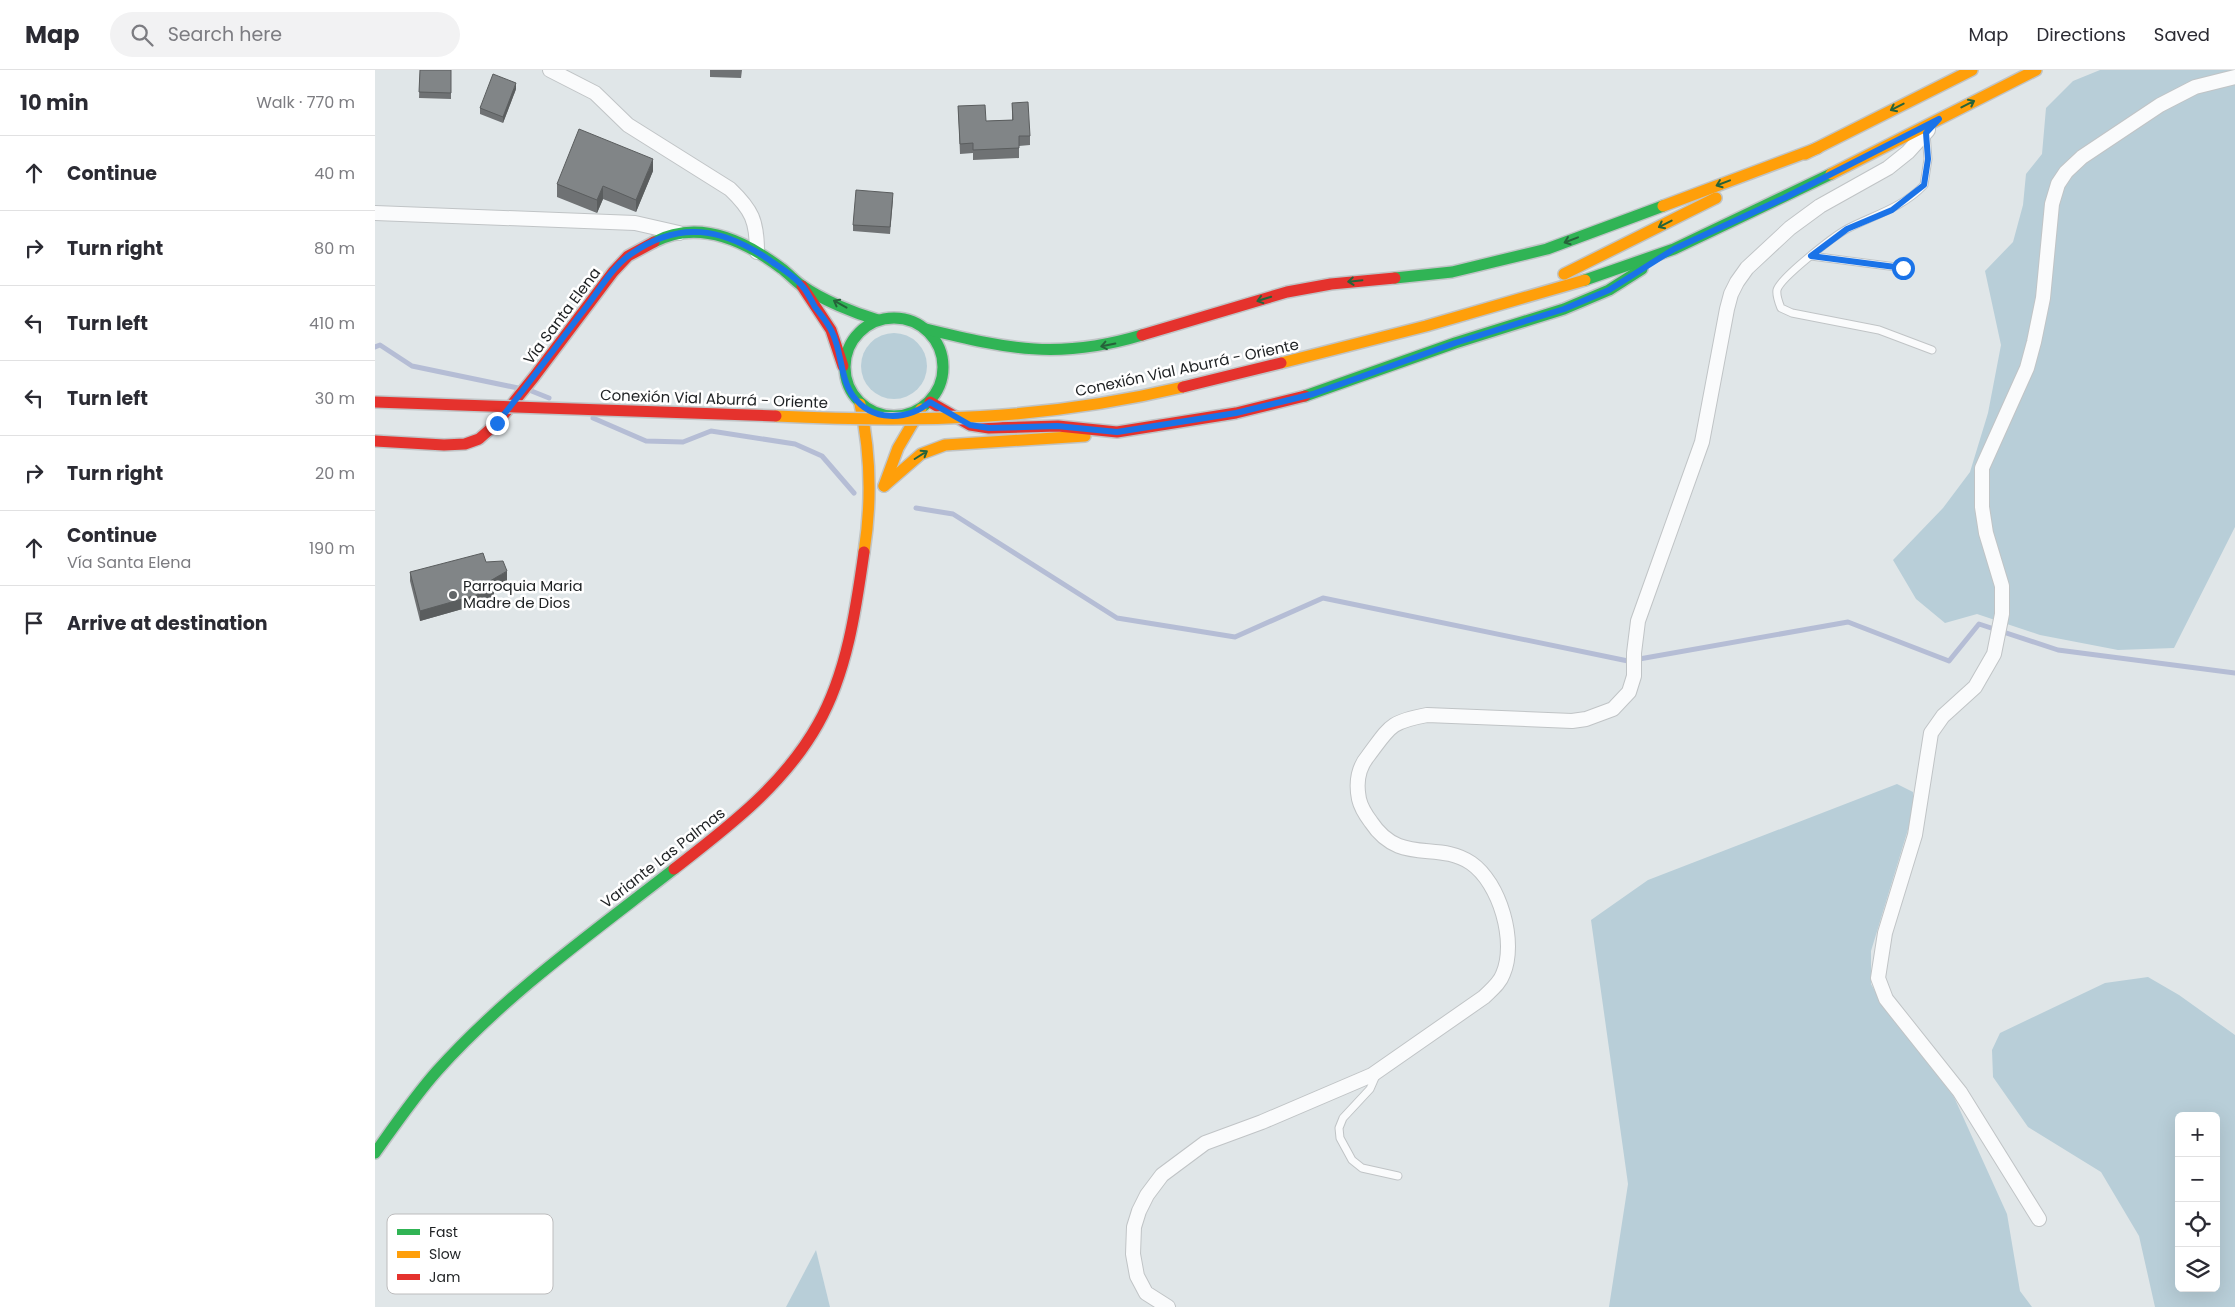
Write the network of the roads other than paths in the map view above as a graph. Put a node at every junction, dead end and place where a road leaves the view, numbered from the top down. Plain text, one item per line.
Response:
1 (550, 70) edge
2 (1972, 70) edge
3 (2036, 70) edge
4 (2235, 77) edge
5 (1939, 119) junction
6 (1926, 133) junction
7 (1818, 148) junction
8 (375, 213) edge
9 (680, 233) junction
10 (1674, 249) junction
11 (757, 252) junction
12 (1811, 256) junction
13 (1903, 268) dead end
14 (802, 286) junction
15 (1489, 308) junction
16 (878, 320) junction
17 (926, 329) junction
18 (1932, 350) dead end
19 (844, 368) junction
20 (375, 402) edge
21 (860, 404) junction
22 (926, 405) junction
23 (1117, 432) junction
24 (375, 441) edge
25 (884, 486) junction
26 (869, 525) junction
27 (1378, 1071) junction
28 (375, 1153) edge
29 (1398, 1176) dead end
30 (2039, 1218) dead end
31 (1168, 1307) edge

1 - 11 street
2 -> 7 main road
5 -> 3 main road
4 - 30 street
5 - 6 street
5 - 10 main road
6 - 12 lane
6 - 27 street
7 -> 15 main road
7 -> 17 main road
8 - 9 street
9 - 11 main road, Vía Santa Elena
9 - 24 main road, Vía Santa Elena
10 - 15 main road
10 - 23 main road
11 - 14 main road, Vía Santa Elena
12 - 13 lane
12 - 18 lane
16 -> 14 main road, Vía Santa Elena
14 - 19 main road, Vía Santa Elena
15 - 20 main road, Conexión Vial Aburrá - Oriente, bridge
16 - 17 main road
16 - 19 main road
17 - 22 main road
19 - 21 main road
21 - 22 main road
21 - 26 main road, Variante Las Palmas
22 - 23 main road
22 - 25 main road, Variante Las Palmas
25 -> 23 main road
25 - 26 main road, Variante Las Palmas
26 - 28 main road, Variante Las Palmas
27 - 29 lane
27 - 31 street

